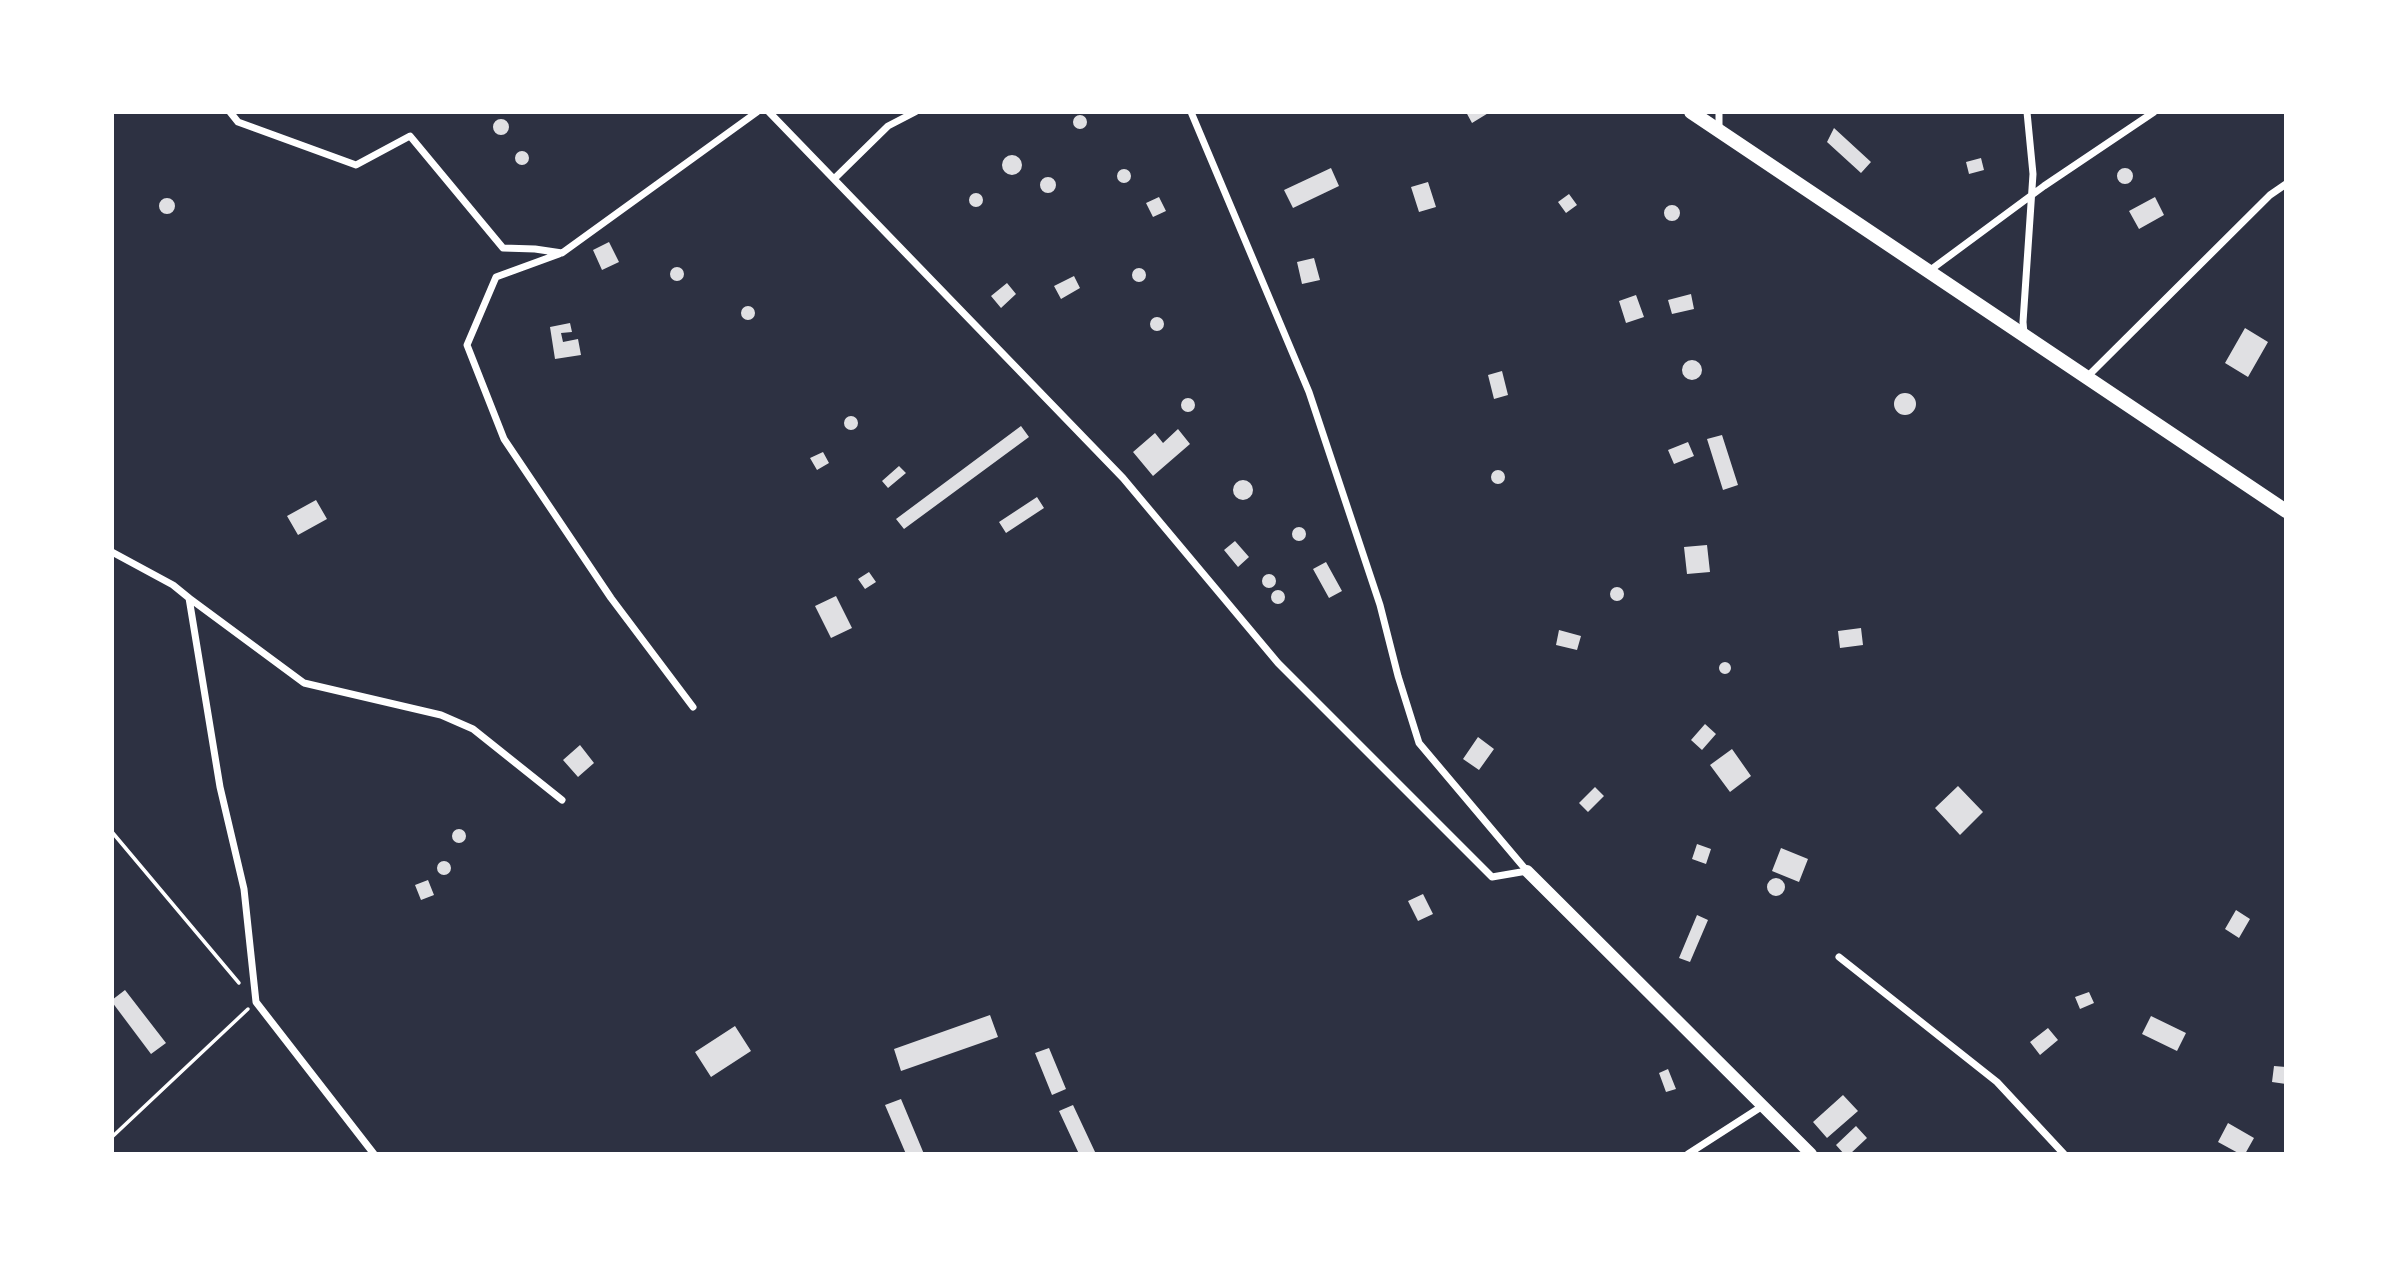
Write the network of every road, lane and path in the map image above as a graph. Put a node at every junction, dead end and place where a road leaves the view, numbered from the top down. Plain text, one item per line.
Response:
1 (230, 112) edge
2 (757, 112) edge
3 (769, 112) edge
4 (915, 112) edge
5 (1191, 112) edge
6 (1691, 112) edge
7 (1719, 112) edge
8 (2028, 112) edge
9 (2154, 112) edge
10 (1719, 131) junction
11 (834, 179) junction
12 (2286, 184) edge
13 (2032, 195) junction
14 (562, 253) junction
15 (1928, 271) junction
16 (2024, 335) junction
17 (2087, 376) junction
18 (2286, 511) edge
19 (112, 552) edge
20 (189, 598) junction
21 (693, 707) dead end
22 (562, 800) dead end
23 (112, 832) edge
24 (1527, 871) junction
25 (1839, 957) dead end
26 (256, 1002) junction
27 (1761, 1107) junction
28 (112, 1137) edge
29 (374, 1154) edge
30 (1688, 1154) edge
31 (1811, 1154) edge
32 (2064, 1154) edge

1 - 14 street
2 - 14 street
3 - 11 street
4 - 11 street
5 - 24 street
6 - 10 main road
7 - 10 street
8 - 13 street
9 - 13 street
10 - 15 main road
11 - 24 street
12 - 17 street
13 - 15 street
13 - 16 street
14 - 21 street
15 - 16 main road
16 - 17 main road
17 - 18 main road
19 - 20 street
20 - 22 street
20 - 26 street
23 - 26 path
24 - 27 street
25 - 32 street
26 - 28 path
26 - 29 street
27 - 30 street
27 - 31 street

